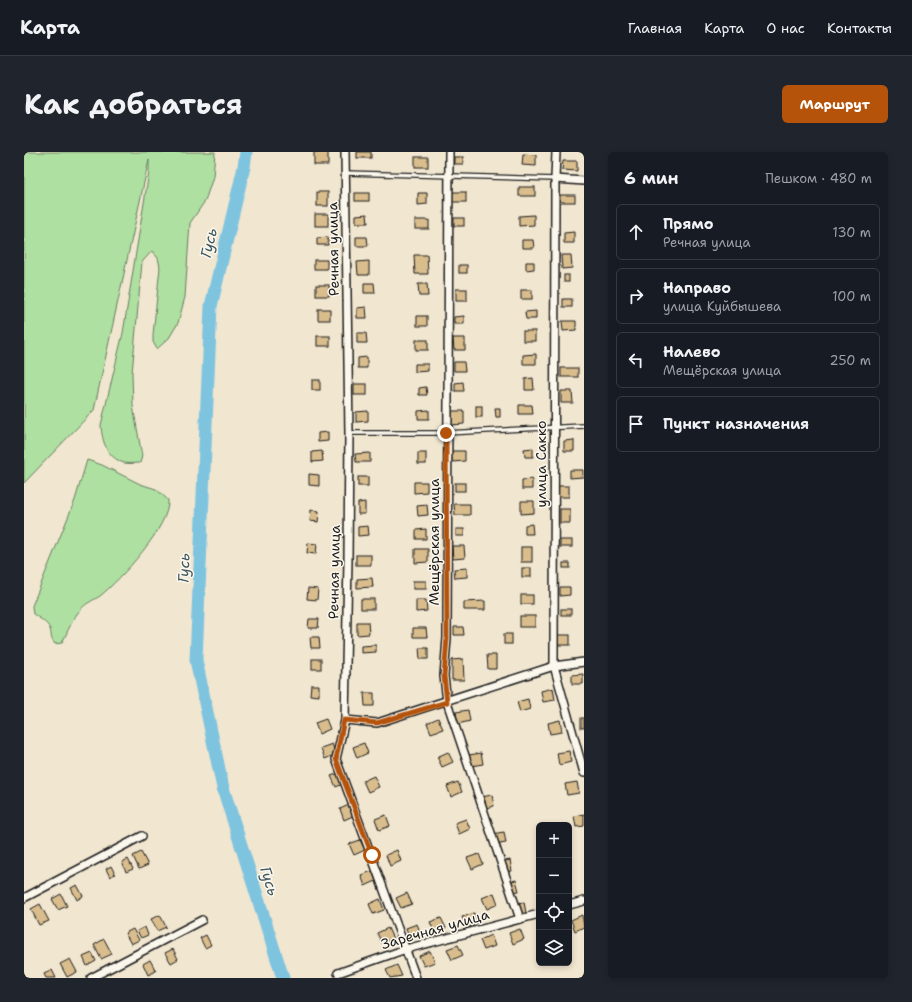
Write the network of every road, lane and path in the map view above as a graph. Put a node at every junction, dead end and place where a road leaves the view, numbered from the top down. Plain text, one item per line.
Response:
1 (345, 152) edge
2 (449, 152) edge
3 (556, 152) edge
4 (345, 173) junction
5 (449, 177) junction
6 (555, 179) junction
7 (584, 181) edge
8 (554, 426) junction
9 (584, 426) edge
10 (349, 433) junction
11 (446, 433) junction
12 (584, 662) edge
13 (554, 666) junction
14 (447, 702) junction
15 (344, 720) junction
16 (584, 772) edge
17 (142, 836) dead end
18 (24, 898) edge
19 (584, 901) edge
20 (572, 904) edge
21 (536, 915) edge
22 (202, 920) dead end
23 (520, 920) junction
24 (406, 949) junction
25 (338, 972) dead end
26 (91, 978) edge
27 (416, 978) edge

1 - 4 street, Речная улица
2 - 5 street, Мещёрская улица
3 - 6 street, улица Сакко
4 - 5 lane
4 - 10 street, Речная улица
5 - 6 lane
5 - 11 street, Мещёрская улица
6 - 7 street
6 - 8 street, улица Сакко
8 - 9 lane
8 - 11 lane
8 - 13 street, улица Сакко
10 - 11 lane
10 - 15 street, Речная улица
11 - 14 street, Мещёрская улица
12 - 13 street
13 - 14 street
13 - 16 street, улица Сакко
14 - 15 street
14 - 23 street, Мещёрская улица
15 - 24 street, Речная улица
17 - 18 street
19 - 20 street
21 - 23 street, Заречная улица
22 - 26 street
23 - 24 street, Заречная улица
24 - 25 street, Заречная улица
24 - 27 street, Речная улица

